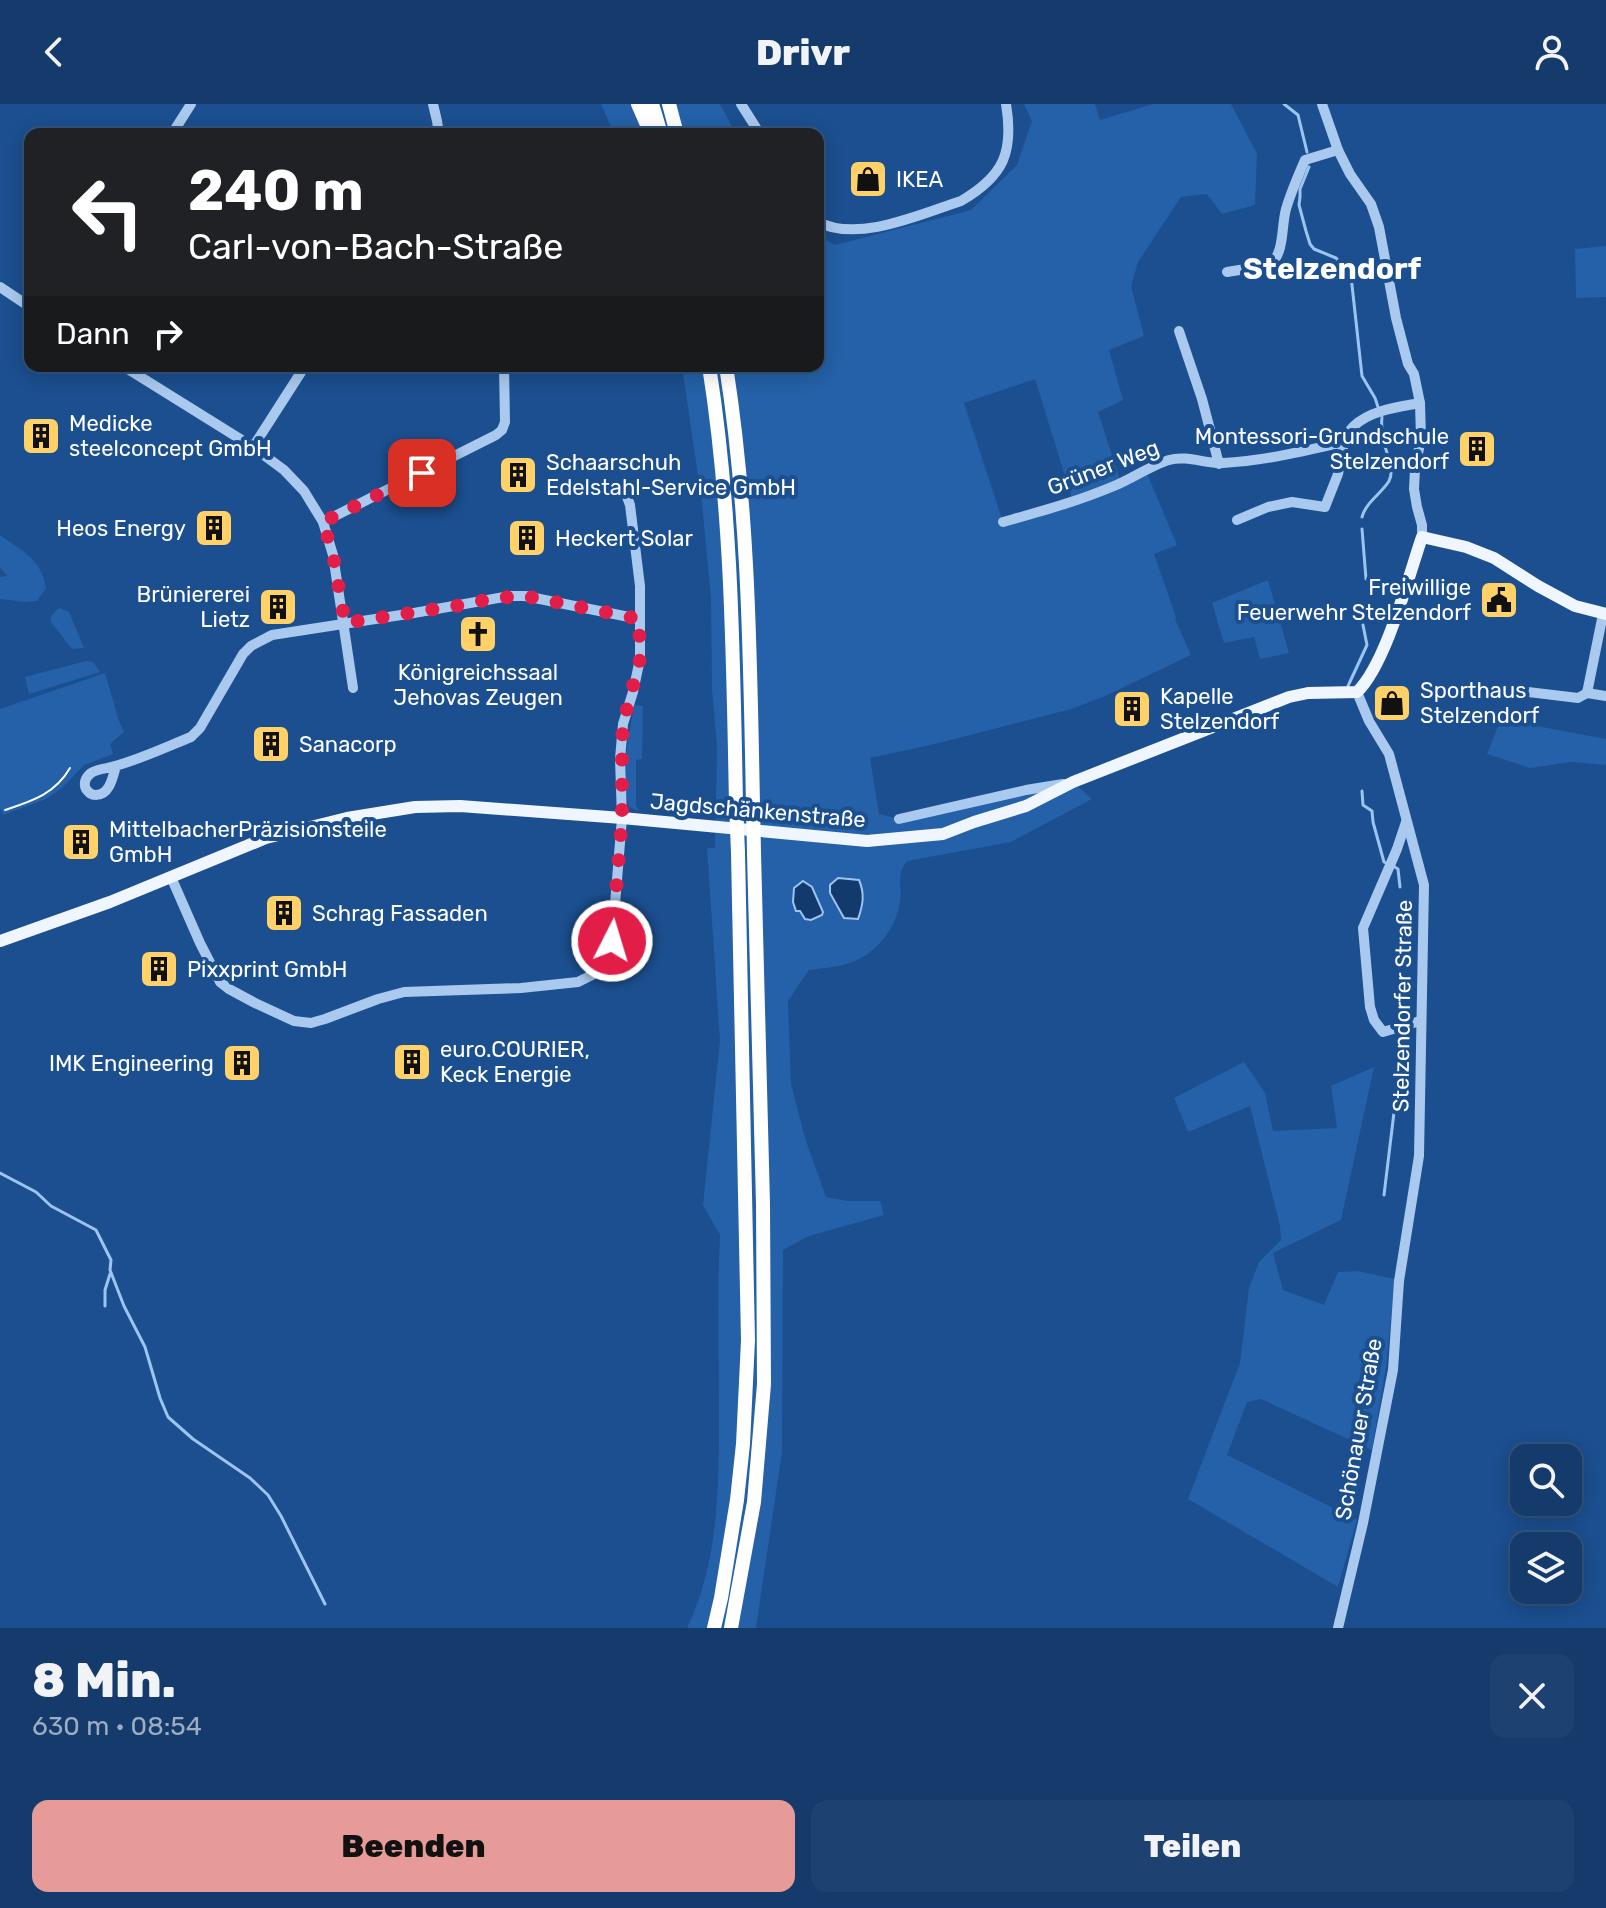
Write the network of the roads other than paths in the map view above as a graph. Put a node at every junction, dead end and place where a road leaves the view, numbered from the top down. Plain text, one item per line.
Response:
1 (191, 104) edge
2 (433, 104) edge
3 (638, 104) edge
4 (652, 104) edge
5 (669, 104) edge
6 (676, 104) edge
7 (741, 104) edge
8 (1006, 104) edge
9 (1322, 104) edge
10 (176, 128) edge
11 (438, 128) edge
12 (648, 128) edge
13 (668, 128) edge
14 (671, 128) edge
15 (672, 128) edge
16 (756, 128) edge
17 (1338, 150) junction
18 (824, 224) edge
19 (1227, 272) dead end
20 (0, 287) edge
21 (24, 303) edge
22 (1179, 331) dead end
23 (133, 372) edge
24 (301, 372) edge
25 (504, 372) edge
26 (710, 372) edge
27 (727, 372) edge
28 (1420, 403) junction
29 (1344, 442) junction
30 (253, 447) junction
31 (1219, 464) junction
32 (623, 486) dead end
33 (1237, 520) dead end
34 (323, 522) junction
35 (1003, 522) dead end
36 (1422, 537) junction
37 (1605, 614) edge
38 (639, 619) junction
39 (345, 623) junction
40 (353, 688) dead end
41 (1495, 688) dead end
42 (1357, 692) junction
43 (1587, 693) junction
44 (1606, 696) edge
45 (116, 766) dead end
46 (1073, 782) junction
47 (622, 818) junction
48 (899, 819) dead end
49 (1406, 820) junction
50 (171, 877) junction
51 (0, 941) edge
52 (1420, 1021) junction
53 (1413, 1187) joint
54 (714, 1628) edge
55 (731, 1628) edge
56 (1338, 1628) edge

1 - 10 street
2 - 11 street
3 - 12 highway
4 - 13 highway
5 - 14 highway
6 - 15 highway
7 - 16 street
8 - 18 street
9 - 17 street
17 - 19 street
17 - 28 street
20 - 21 street
22 - 31 street
23 - 30 street
24 - 30 street
25 - 34 street
26 - 54 highway, bridge
27 - 55 highway, bridge
28 - 29 street
28 - 36 street
29 - 31 street, Grüner Weg
29 - 33 street
30 - 34 street
31 - 35 street, Grüner Weg
32 - 38 street, Jagdschänkenstraße
34 - 39 street
36 - 37 main road
36 - 42 main road
37 - 43 street
38 - 39 street
38 - 47 street, Jagdschänkenstraße
39 - 40 street
39 - 45 street
41 - 43 street
42 - 46 main road, Jagdschänkenstraße
42 - 49 street, Stelzendorfer Straße
43 - 44 street
46 - 47 main road, Jagdschänkenstraße
46 - 48 street, Jagdschänkenstraße
47 - 50 main road, Jagdschänkenstraße
47 - 50 street, Jagdschänkenstraße
49 - 52 street, Stelzendorfer Straße
49 - 52 street
50 - 51 main road, Jagdschänkenstraße
52 - 53 street, Stelzendorfer Straße
53 - 56 street, Schönauer Straße

